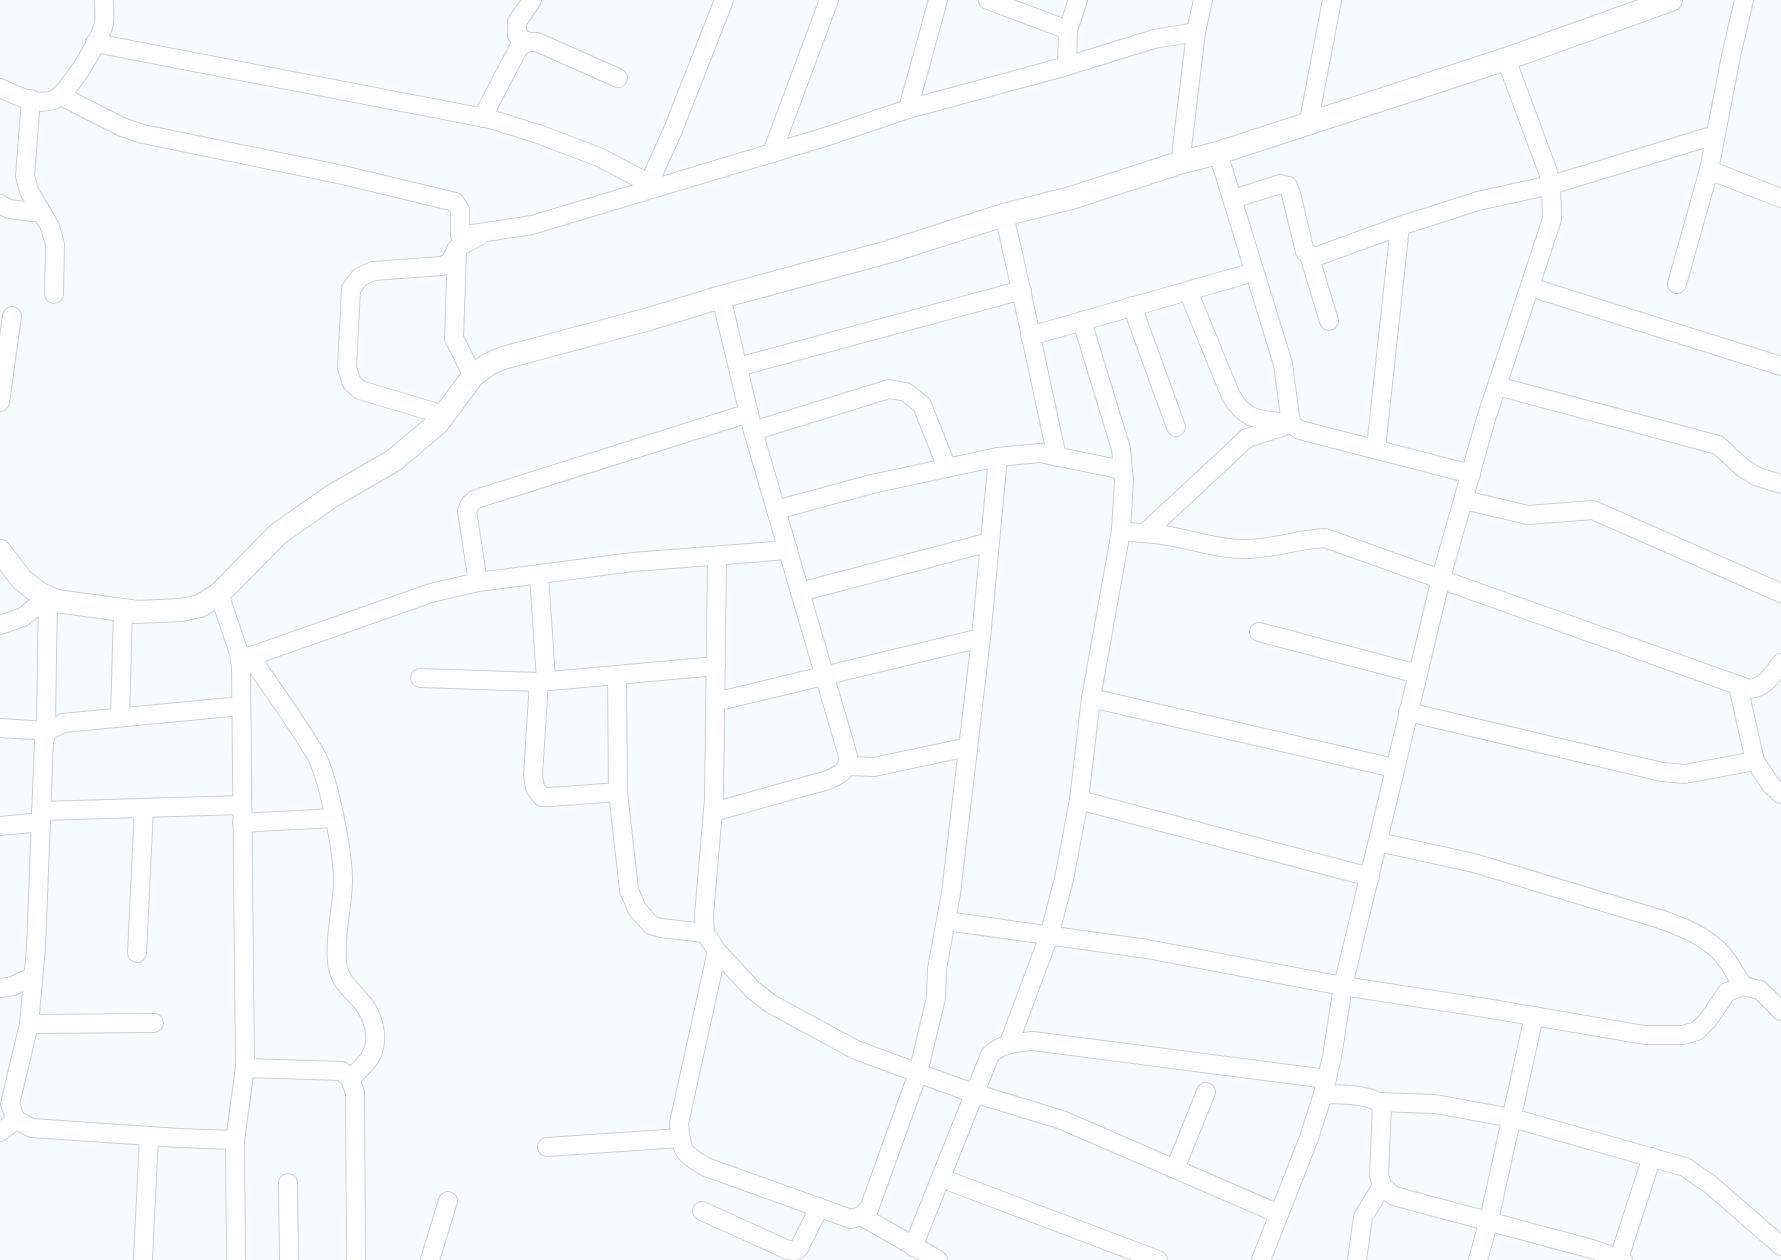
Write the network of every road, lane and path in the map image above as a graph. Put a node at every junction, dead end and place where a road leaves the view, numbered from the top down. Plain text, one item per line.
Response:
1 (104, 0) edge
2 (532, 0) edge
3 (724, 0) edge
4 (829, 0) edge
5 (938, 0) edge
6 (988, 0) edge
7 (1078, 0) edge
8 (1203, 0) edge
9 (1332, 0) edge
10 (1671, 0) edge
11 (1744, 0) edge
12 (1068, 30) junction
13 (1196, 32) junction
14 (528, 42) junction
15 (95, 43) junction
16 (1506, 60) junction
17 (1067, 66) junction
18 (618, 78) dead end
19 (0, 88) edge
20 (61, 96) junction
21 (31, 99) junction
22 (908, 108) junction
23 (482, 118) junction
24 (1308, 126) junction
25 (1715, 135) junction
26 (772, 153) junction
27 (1218, 153) junction
28 (1182, 162) junction
29 (1709, 170) junction
30 (653, 185) junction
31 (1551, 185) junction
32 (1781, 198) edge
33 (1233, 199) junction
34 (0, 204) edge
35 (42, 213) junction
36 (1004, 215) junction
37 (1400, 226) junction
38 (483, 234) junction
39 (457, 248) junction
40 (1309, 255) junction
41 (1254, 272) junction
42 (1677, 284) dead end
43 (1530, 287) junction
44 (1022, 290) junction
45 (1188, 291) junction
46 (54, 294) dead end
47 (721, 297) junction
48 (1132, 306) junction
49 (12, 316) dead end
50 (1082, 321) junction
51 (1329, 321) dead end
52 (1030, 336) junction
53 (4, 339) edge
54 (1781, 366) edge
55 (738, 367) junction
56 (473, 376) junction
57 (1497, 386) junction
58 (0, 402) edge
59 (444, 415) junction
60 (751, 422) junction
61 (1291, 424) junction
62 (1176, 427) dead end
63 (1376, 448) junction
64 (998, 457) junction
65 (1057, 457) junction
66 (947, 468) junction
67 (1123, 470) junction
68 (1471, 474) junction
69 (1781, 484) edge
70 (1464, 500) junction
71 (776, 510) junction
72 (1121, 531) junction
73 (1144, 533) junction
74 (990, 542) junction
75 (788, 550) junction
76 (0, 551) edge
77 (717, 557) junction
78 (539, 574) junction
79 (1441, 578) junction
80 (478, 582) junction
81 (800, 592) junction
82 (1781, 593) edge
83 (219, 594) junction
84 (48, 597) junction
85 (123, 610) junction
86 (0, 625) edge
87 (1259, 632) dead end
88 (981, 638) junction
89 (245, 658) junction
90 (1781, 663) edge
91 (716, 666) junction
92 (1418, 674) junction
93 (617, 675) junction
94 (824, 675) junction
95 (420, 678) dead end
96 (542, 681) junction
97 (1738, 686) junction
98 (1091, 698) junction
99 (715, 702) junction
100 (241, 706) junction
101 (1408, 712) junction
102 (120, 717) junction
103 (0, 728) edge
104 (48, 731) junction
105 (968, 747) junction
106 (1755, 761) junction
107 (848, 765) junction
108 (1394, 768) junction
109 (618, 792) junction
110 (1781, 794) edge
111 (1079, 800) junction
112 (144, 808) junction
113 (713, 812) junction
114 (242, 814) junction
115 (41, 817) junction
116 (334, 818) junction
117 (0, 826) edge
118 (1378, 842) junction
119 (1370, 877) junction
120 (946, 921) junction
121 (705, 933) junction
122 (1049, 936) junction
123 (717, 951) junction
124 (137, 953) dead end
125 (33, 976) junction
126 (1343, 986) junction
127 (1743, 986) junction
128 (0, 988) edge
129 (1781, 1011) edge
130 (1534, 1016) junction
131 (154, 1023) dead end
132 (29, 1024) junction
133 (1009, 1043) junction
134 (245, 1068) junction
135 (918, 1072) junction
136 (350, 1079) junction
137 (1325, 1087) junction
138 (1206, 1092) dead end
139 (974, 1093) junction
140 (1379, 1102) junction
141 (1512, 1118) junction
142 (16, 1120) junction
143 (0, 1132) edge
144 (149, 1136) junction
145 (681, 1138) junction
146 (235, 1140) junction
147 (547, 1147) dead end
148 (1652, 1157) junction
149 (1175, 1169) junction
150 (941, 1179) junction
151 (288, 1183) dead end
152 (1382, 1186) junction
153 (448, 1201) dead end
154 (819, 1208) junction
155 (702, 1211) dead end
156 (1279, 1214) junction
157 (861, 1216) junction
158 (1489, 1220) junction
159 (1781, 1246) edge
160 (913, 1247) junction
161 (1590, 1254) edge
162 (1621, 1259) edge
163 (143, 1260) edge
164 (236, 1260) edge
165 (289, 1260) edge
166 (356, 1260) edge
167 (430, 1260) edge
168 (938, 1260) edge
169 (1158, 1260) edge
170 (1261, 1260) edge
171 (1357, 1260) edge
172 (1478, 1260) edge

1 - 15 street
2 - 14 street
3 - 30 street
4 - 26 street
5 - 22 street
6 - 12 street
7 - 12 street
8 - 13 street
9 - 24 street
10 - 16 street
11 - 25 street
12 - 17 street
13 - 17 street
13 - 28 street
14 - 18 street
14 - 23 street
15 - 20 street
15 - 23 street
16 - 24 street
16 - 31 street
17 - 22 street
19 - 21 street
20 - 21 street
20 - 38 street
21 - 35 street
22 - 26 street
23 - 30 street
24 - 27 street
25 - 29 street
25 - 31 street
26 - 30 street
27 - 28 street
27 - 33 street
28 - 36 street
29 - 32 street
29 - 42 street
30 - 38 street
31 - 37 street
31 - 43 street
33 - 40 street
33 - 41 street
34 - 35 street
35 - 46 street
36 - 44 street
36 - 47 street
37 - 40 street
37 - 63 street
38 - 39 street
39 - 56 street
39 - 59 street
40 - 51 street
41 - 45 street
41 - 61 street
43 - 54 street
43 - 57 street
44 - 52 street
44 - 55 street
45 - 48 street
45 - 61 street
47 - 55 street
47 - 56 street
48 - 50 street
48 - 62 street
49 - 53 street
50 - 52 street
50 - 67 street
52 - 65 street
53 - 58 street
55 - 60 street
56 - 59 street
57 - 68 street
57 - 69 street
59 - 83 street
60 - 66 street
60 - 71 street
60 - 80 street
61 - 63 street
61 - 73 street
63 - 68 street
64 - 65 street
64 - 66 street
64 - 74 street
65 - 67 street
66 - 71 street
67 - 72 street
68 - 70 street
70 - 79 street
70 - 82 street
71 - 75 street
72 - 73 street
72 - 98 street
73 - 79 street
74 - 81 street
74 - 88 street
75 - 77 street
75 - 81 street
76 - 84 street
77 - 78 street
77 - 91 street
78 - 80 street
78 - 96 street
79 - 92 street
79 - 97 street
80 - 89 street
81 - 94 street
83 - 85 street
83 - 89 street
84 - 85 street
84 - 86 street
84 - 104 street
85 - 102 street
87 - 92 street
88 - 94 street
88 - 105 street
89 - 100 street
89 - 116 street
90 - 97 street
91 - 93 street
91 - 99 street
92 - 101 street
93 - 96 street
93 - 109 street
94 - 99 street
94 - 107 street
95 - 96 street
96 - 109 street
97 - 106 street
98 - 108 street
98 - 111 street
99 - 113 street
100 - 102 street
100 - 114 street
101 - 106 street
101 - 108 street
102 - 104 street
103 - 104 street
104 - 115 street
105 - 107 street
105 - 120 street
106 - 110 street
107 - 113 street
108 - 118 street
109 - 121 street
111 - 119 street
111 - 122 street
112 - 114 street
112 - 115 street
112 - 124 street
113 - 121 street
114 - 116 street
114 - 134 street
115 - 117 street
115 - 125 street
116 - 136 street
118 - 119 street
118 - 127 street
119 - 126 street
120 - 122 street
120 - 135 street
121 - 123 street
122 - 126 street
122 - 133 street
123 - 135 street
123 - 145 street
125 - 128 street
125 - 132 street
126 - 130 street
126 - 137 street
127 - 129 street
127 - 130 street
130 - 141 street
131 - 132 street
132 - 142 street
133 - 137 street
133 - 139 street
134 - 136 street
134 - 146 street
135 - 139 street
135 - 157 street
136 - 166 street
137 - 140 street
137 - 156 street
138 - 149 street
139 - 149 street
139 - 150 street
140 - 141 street
140 - 152 street
141 - 148 street
141 - 158 street
142 - 143 street
142 - 144 street
144 - 146 street
144 - 163 street
145 - 147 street
145 - 154 street
146 - 164 street
148 - 159 street
148 - 162 street
149 - 156 street
150 - 160 street
150 - 169 street
151 - 165 street
152 - 158 street
152 - 171 street
153 - 167 street
154 - 155 street
154 - 157 street
156 - 170 street
157 - 160 street
158 - 161 street
158 - 172 street
160 - 168 street
161 - 162 street

